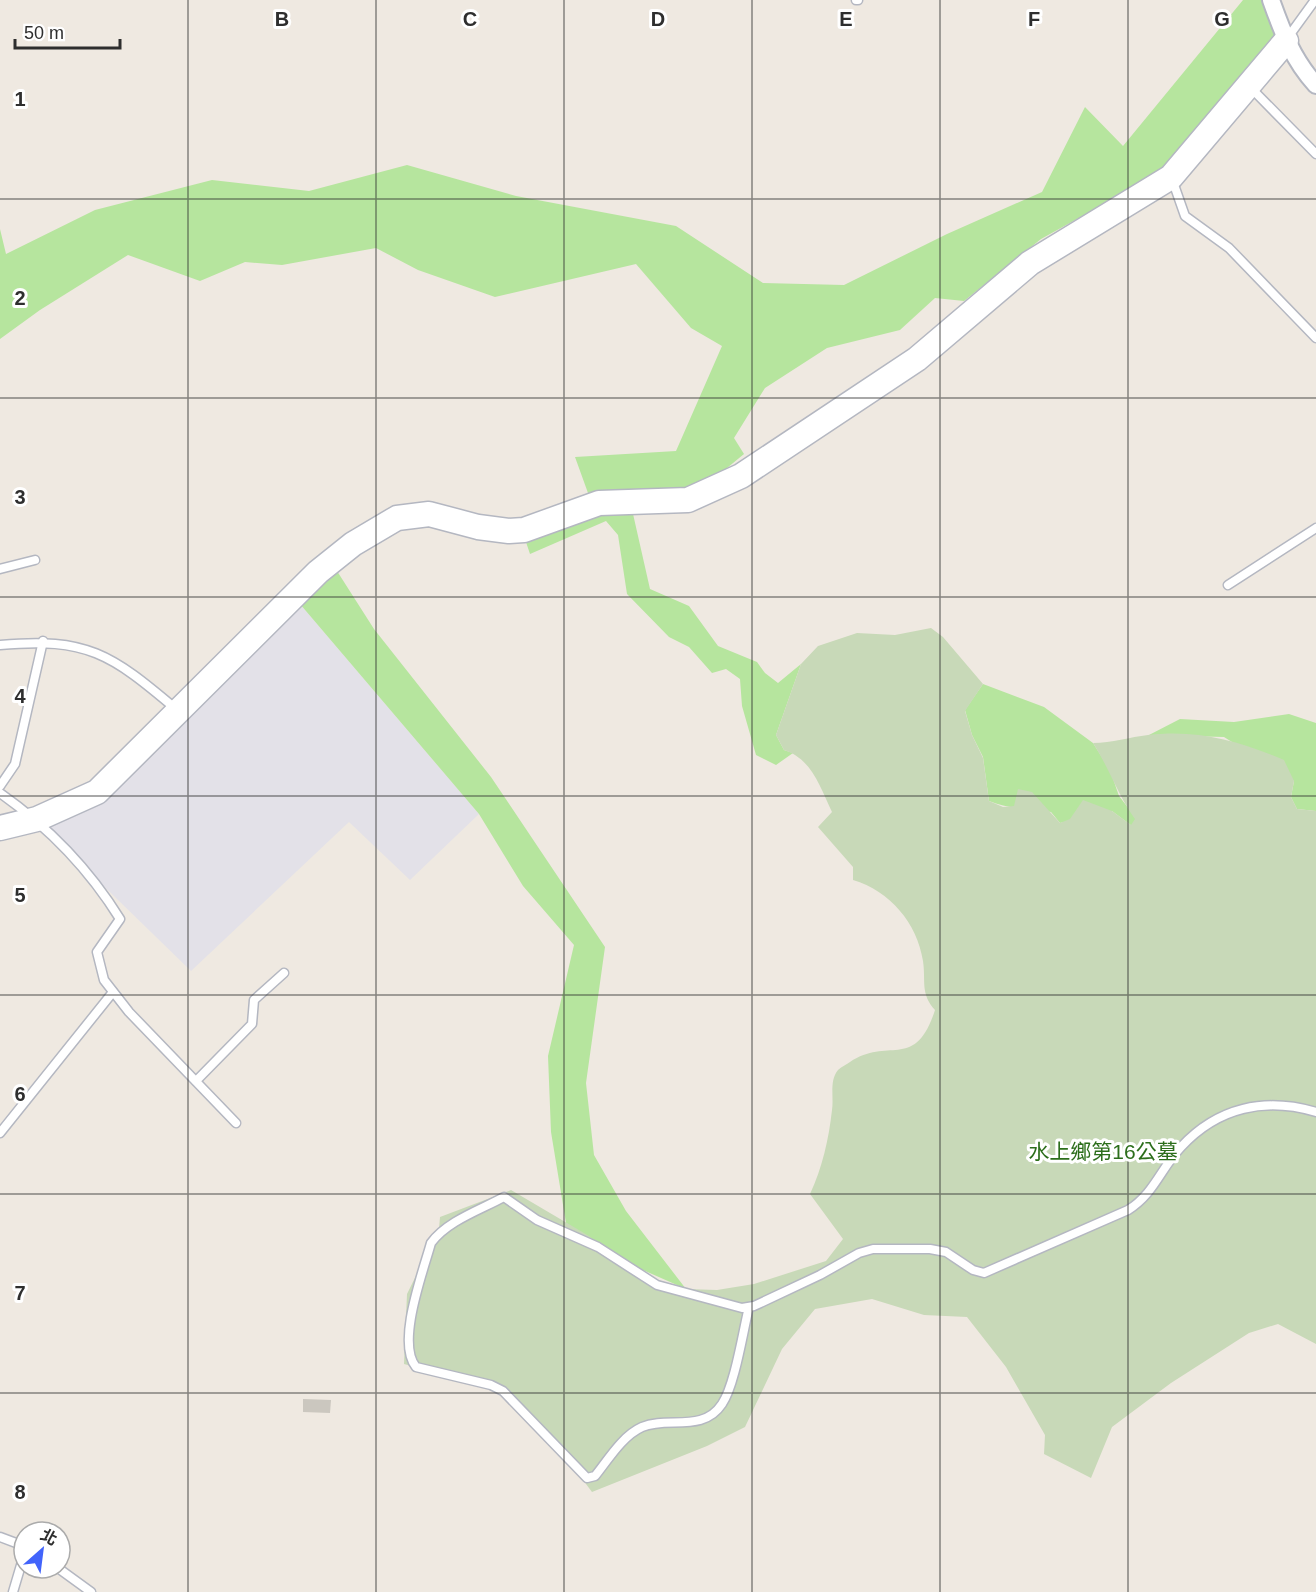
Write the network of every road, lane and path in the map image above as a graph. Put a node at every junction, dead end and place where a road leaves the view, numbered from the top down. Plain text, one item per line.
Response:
1 (1271, 0) edge
2 (1315, 0) edge
3 (1286, 41) junction
4 (1247, 84) junction
5 (1316, 85) edge
6 (1316, 154) edge
7 (1171, 177) junction
8 (1316, 338) edge
9 (1316, 528) edge
10 (35, 560) dead end
11 (0, 569) edge
12 (1228, 585) dead end
13 (44, 641) junction
14 (0, 645) edge
15 (178, 711) junction
16 (0, 786) edge
17 (0, 793) edge
18 (37, 819) junction
19 (0, 828) edge
20 (284, 973) dead end
21 (113, 992) junction
22 (196, 1081) junction
23 (1316, 1112) edge
24 (236, 1123) dead end
25 (0, 1133) edge
26 (749, 1307) junction
27 (72, 1578) edge
28 (91, 1592) edge

1 - 3 street
2 - 3 lane
3 - 4 street
3 - 5 street
4 - 6 lane
4 - 7 street
7 - 8 lane
7 - 15 street
9 - 12 lane
10 - 11 lane
13 - 14 lane
13 - 15 lane
13 - 16 lane
15 - 18 street
17 - 18 lane
18 - 19 street
18 - 21 lane
20 - 22 lane
21 - 22 lane
21 - 25 lane
22 - 24 lane
23 - 26 lane
26 - 26 lane
27 - 28 lane

